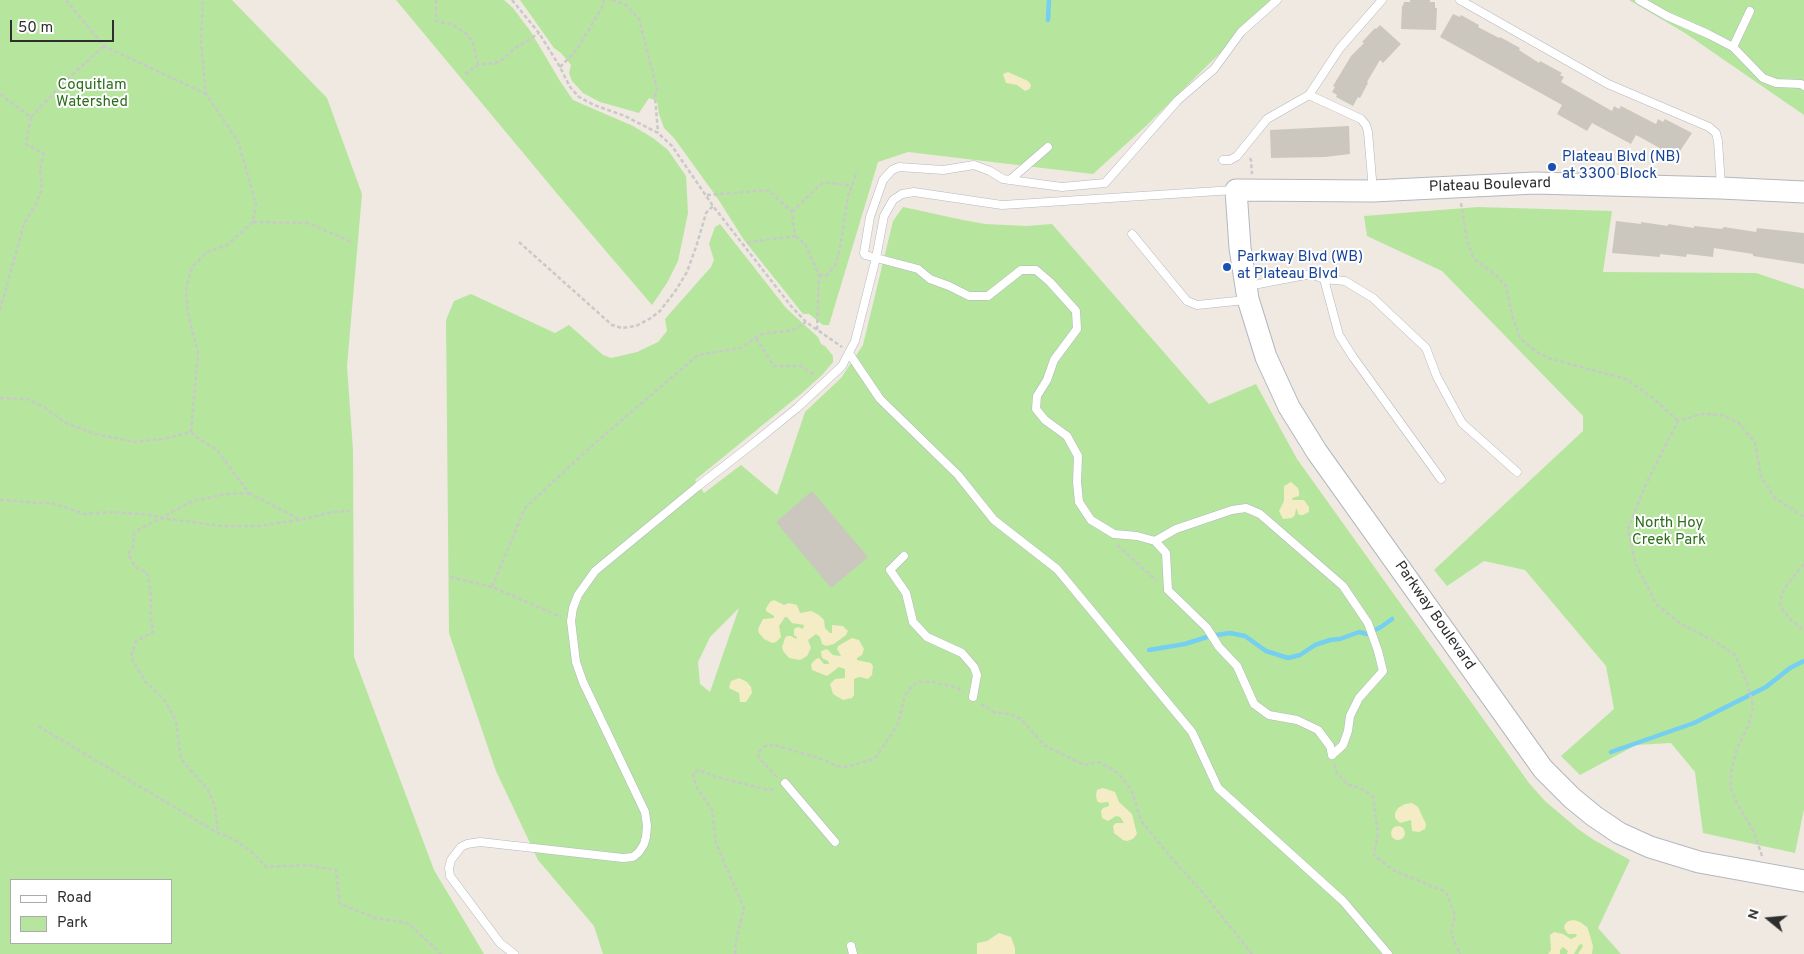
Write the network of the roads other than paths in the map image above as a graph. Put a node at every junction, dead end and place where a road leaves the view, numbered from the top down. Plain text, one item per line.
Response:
1 (1277, 0) edge
2 (1382, 0) edge
3 (1460, 0) edge
4 (1639, 0) edge
5 (1750, 11) dead end
6 (1733, 47) junction
7 (1804, 86) edge
8 (1309, 96) junction
9 (1048, 147) dead end
10 (1224, 160) dead end
11 (1010, 180) junction
12 (1721, 188) junction
13 (1236, 190) junction
14 (1373, 190) junction
15 (1804, 192) edge
16 (1132, 234) dead end
17 (876, 258) junction
18 (1324, 279) junction
19 (1247, 293) junction
20 (849, 353) junction
21 (1517, 472) dead end
22 (1440, 479) dead end
23 (1155, 541) junction
24 (904, 556) dead end
25 (973, 696) road end
26 (785, 783) dead end
27 (835, 842) dead end
28 (1804, 881) edge
29 (514, 954) edge
30 (1388, 954) edge

1 - 11 lane
2 - 8 lane
3 - 12 lane
4 - 6 lane
5 - 6 lane
6 - 7 lane
8 - 10 lane
8 - 14 lane
9 - 11 lane
11 - 17 lane
12 - 14 street, Plateau Boulevard
12 - 15 street, Plateau Boulevard
13 - 14 street, Plateau Boulevard
13 - 17 lane
13 - 19 street, Parkway Boulevard
16 - 19 lane
17 - 20 lane
17 - 23 lane
18 - 19 lane
18 - 21 lane
18 - 22 lane
19 - 28 street, Parkway Boulevard
20 - 29 lane
20 - 30 lane
23 - 23 lane
24 - 25 lane
26 - 27 lane

